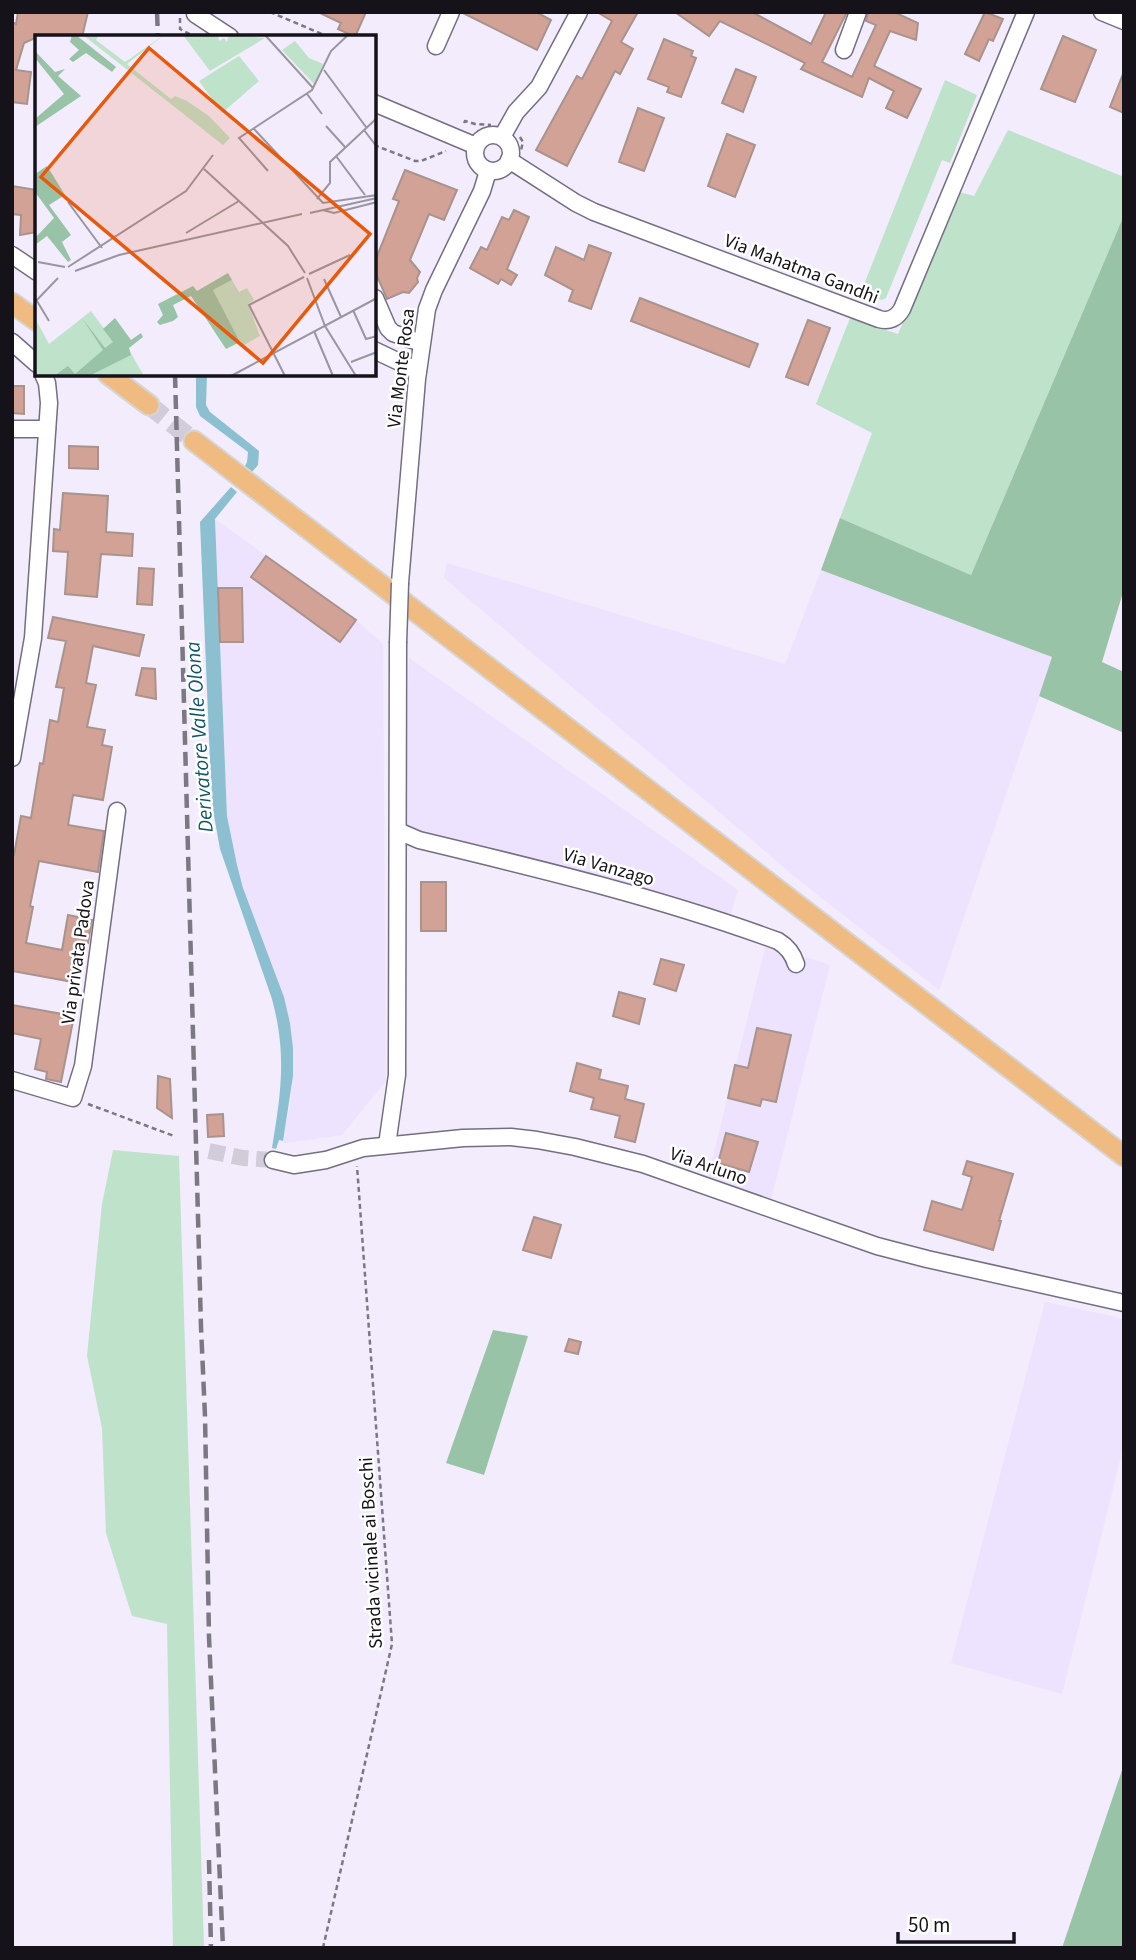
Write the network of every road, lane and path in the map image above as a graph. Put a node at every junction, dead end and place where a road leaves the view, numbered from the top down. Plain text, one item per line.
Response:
1 (270, 12) edge
2 (452, 12) edge
3 (579, 12) edge
4 (858, 12) edge
5 (1026, 12) edge
6 (1102, 12) edge
7 (187, 13) edge
8 (1124, 21) edge
9 (192, 35) edge
10 (226, 35) edge
11 (324, 35) edge
12 (436, 46) dead end
13 (844, 50) dead end
14 (376, 104) edge
15 (511, 119) junction
16 (502, 137) junction
17 (457, 138) junction
18 (376, 146) edge
19 (476, 146) junction
20 (515, 155) junction
21 (488, 171) junction
22 (12, 255) edge
23 (35, 271) edge
24 (376, 300) edge
25 (12, 303) edge
26 (35, 320) edge
27 (12, 342) edge
28 (421, 343) junction
29 (376, 351) edge
30 (376, 361) edge
31 (35, 362) edge
32 (417, 375) junction
33 (111, 376) edge
34 (50, 377) edge
35 (149, 405) tunnel mouth
36 (12, 429) edge
37 (47, 429) junction
38 (194, 441) tunnel mouth
39 (12, 758) edge
40 (117, 811) dead end
41 (398, 831) junction
42 (796, 964) dead end
43 (12, 1080) edge
44 (73, 1098) junction
45 (174, 1136) dead end
46 (387, 1145) junction
47 (356, 1150) junction
48 (1124, 1156) edge
49 (273, 1160) tunnel mouth
50 (1119, 1300) edge
51 (323, 1948) edge

1 - 11 path
2 - 12 street
3 - 15 street
4 - 13 street
5 - 20 street, Via Mahatma Gandhi
6 - 8 street
7 - 9 path
7 - 10 street
14 - 17 street
15 - 16 street
15 - 17 path
15 - 20 path
16 - 19 street
16 - 20 street
17 - 18 path
17 - 19 street
19 - 21 street
20 - 21 street
21 - 28 street, Via Monte Rosa
22 - 23 street
24 - 28 street
25 - 26 main road
27 - 31 street
28 - 32 street, Via Monte Rosa
29 - 32 street
30 - 32 street
32 - 41 street, Via Monte Rosa, bridge
33 - 35 main road
34 - 37 street
36 - 37 street
37 - 39 street
38 - 48 main road
40 - 44 street, Via privata Padova
41 - 42 street, Via Vanzago
41 - 46 street
43 - 44 street
44 - 45 path
46 - 47 street, Via Arluno
46 - 50 street, Via Arluno
47 - 49 street, Via Arluno
47 - 51 path, Strada vicinale ai Boschi

